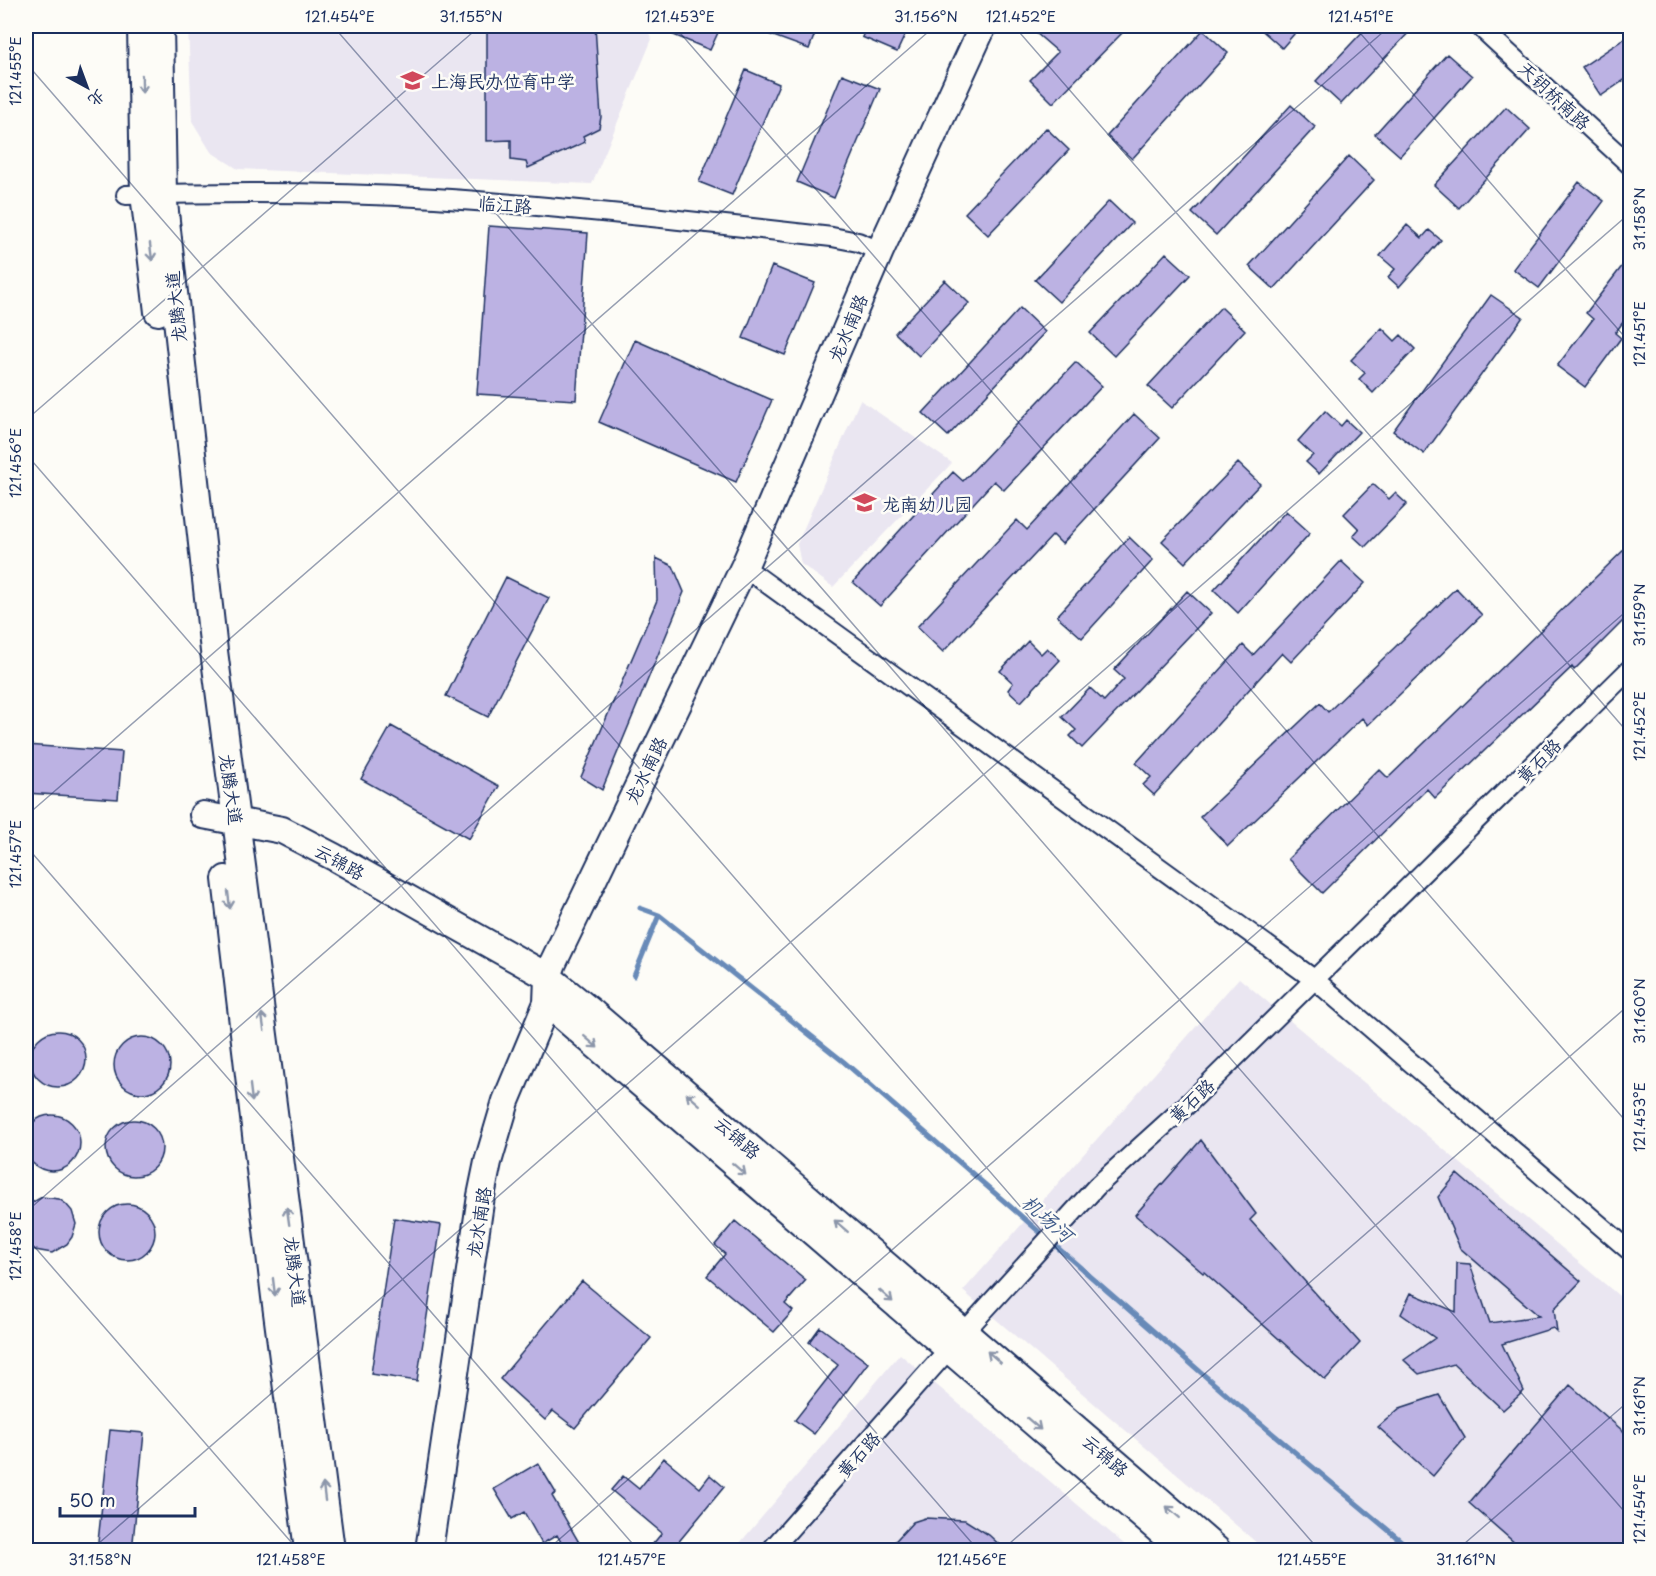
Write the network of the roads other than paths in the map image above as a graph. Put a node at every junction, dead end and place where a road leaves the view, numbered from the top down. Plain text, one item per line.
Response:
1 (141, 26) edge
2 (160, 26) edge
3 (983, 26) edge
4 (1479, 26) edge
5 (1630, 165) edge
6 (144, 194) junction
7 (880, 251) junction
8 (744, 567) junction
9 (1630, 669) edge
10 (219, 818) junction
11 (548, 977) junction
12 (1315, 980) junction
13 (547, 1003) junction
14 (1630, 1251) edge
15 (957, 1341) junction
16 (308, 1551) edge
17 (331, 1551) edge
18 (429, 1551) edge
19 (771, 1551) edge
20 (1182, 1551) edge
21 (1217, 1551) edge

1 -> 6 main road, 龙腾大道
2 - 6 main road, 龙腾大道
3 - 7 main road, 龙水南路
4 - 5 street, 天钥桥南路
6 - 7 street, 临江路
6 - 10 main road, 龙腾大道
7 - 8 main road, 龙水南路
8 - 11 main road, 龙水南路
8 - 12 street
9 - 12 street, 黄石路
10 - 11 main road, 云锦路
10 -> 16 main road, 龙腾大道
17 -> 10 main road, 龙腾大道
11 - 13 main road, 龙水南路
15 -> 11 main road, 云锦路
12 - 14 street
12 - 15 street, 黄石路
13 -> 15 main road, 云锦路
13 - 18 main road, 龙水南路
15 - 19 street, 黄石路
15 -> 20 main road, 云锦路
21 -> 15 main road, 云锦路

